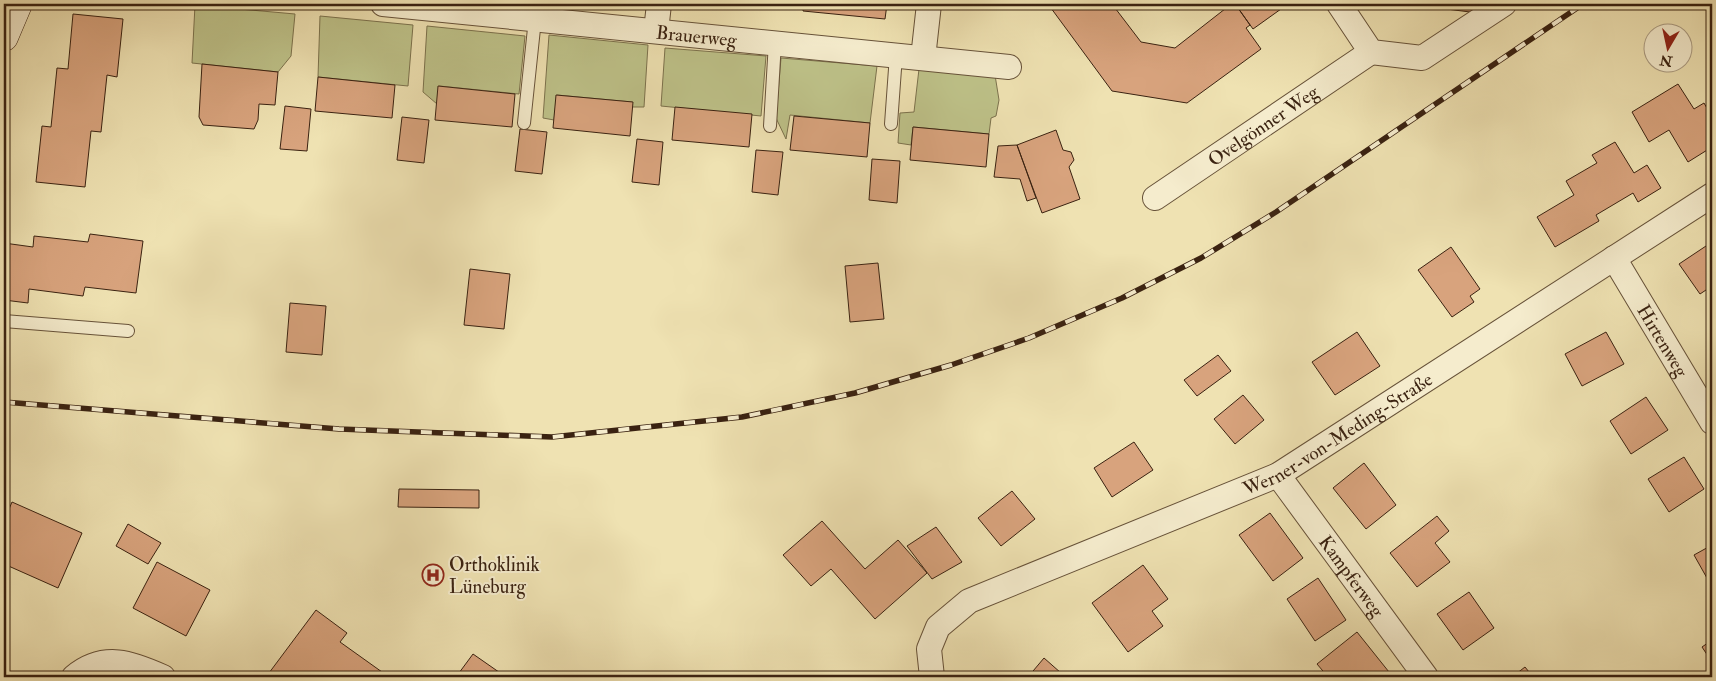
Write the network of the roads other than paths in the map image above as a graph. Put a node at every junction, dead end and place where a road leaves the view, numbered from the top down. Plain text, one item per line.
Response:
1 (18, 4) edge
2 (383, 4) edge
3 (659, 4) edge
4 (929, 4) edge
5 (1339, 4) edge
6 (1504, 4) edge
7 (535, 19) junction
8 (656, 31) junction
9 (4, 36) edge
10 (775, 42) junction
11 (1371, 52) junction
12 (896, 55) junction
13 (923, 58) junction
14 (1009, 68) dead end
15 (524, 123) dead end
16 (891, 124) dead end
17 (770, 126) dead end
18 (1712, 196) edge
19 (1155, 198) dead end
20 (1614, 258) junction
21 (4, 321) edge
22 (128, 331) dead end
23 (1712, 422) edge
24 (1278, 475) junction
25 (74, 677) edge
26 (163, 677) edge
27 (932, 677) edge
28 (1426, 677) edge

1 - 9 street
2 - 7 street, Brauerweg
3 - 8 street
4 - 13 street
5 - 11 street
6 - 11 street
7 - 8 street, Brauerweg
7 - 15 lane
8 - 10 street, Brauerweg
10 - 12 street, Brauerweg
10 - 17 lane
11 - 19 street, Ovelgönner Weg
12 - 13 street, Brauerweg
12 - 16 lane
13 - 14 street, Brauerweg
18 - 20 street, Werner-von-Meding-Straße
20 - 23 street, Hirtenweg
20 - 24 street, Werner-von-Meding-Straße
21 - 22 lane
24 - 27 street, Werner-von-Meding-Straße
24 - 28 street, Kampferweg
25 - 26 street

